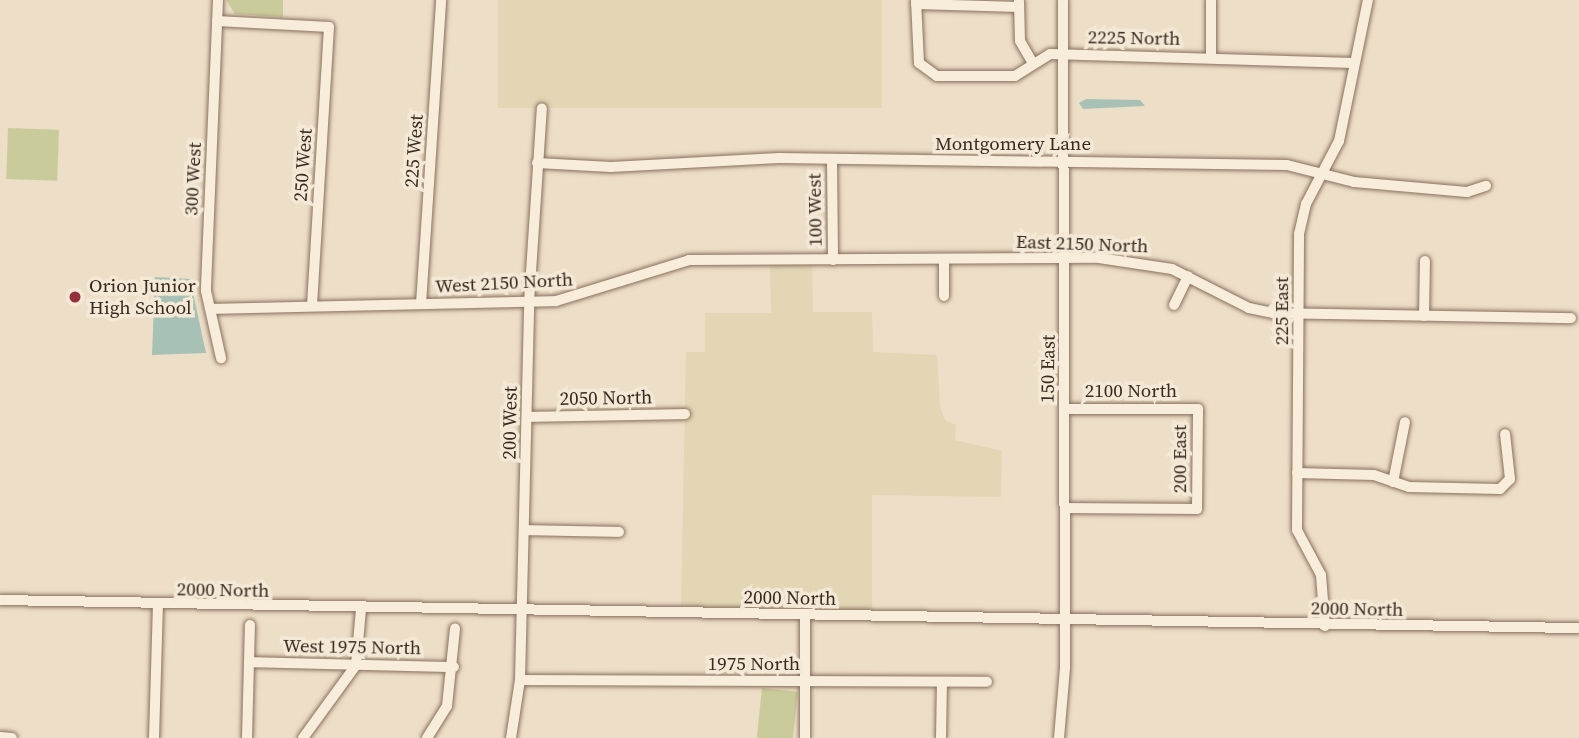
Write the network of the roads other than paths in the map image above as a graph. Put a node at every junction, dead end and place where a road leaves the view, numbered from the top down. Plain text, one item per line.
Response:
1 (218, 0) edge
2 (441, 0) edge
3 (1063, 0) edge
4 (1211, 0) edge
5 (1368, 0) edge
6 (916, 2) edge
7 (1019, 3) edge
8 (217, 21) junction
9 (1064, 54) junction
10 (1211, 56) junction
11 (1031, 60) junction
12 (1354, 63) junction
13 (542, 108) dead end
14 (832, 160) junction
15 (1066, 160) junction
16 (537, 163) junction
17 (1322, 175) junction
18 (1486, 186) dead end
19 (1067, 258) junction
20 (944, 259) junction
21 (833, 260) junction
22 (1425, 261) dead end
23 (1188, 276) junction
24 (944, 296) dead end
25 (529, 302) junction
26 (421, 304) junction
27 (312, 305) junction
28 (1174, 305) dead end
29 (213, 309) junction
30 (1299, 314) junction
31 (1424, 316) junction
32 (1571, 318) dead end
33 (221, 358) dead end
34 (1065, 409) junction
35 (1198, 409) joint
36 (685, 414) dead end
37 (528, 417) junction
38 (1405, 422) dead end
39 (1505, 434) dead end
40 (1297, 473) junction
41 (1393, 482) junction
42 (1065, 508) junction
43 (524, 530) junction
44 (619, 531) dead end
45 (0, 600) edge
46 (158, 606) junction
47 (361, 609) junction
48 (522, 611) junction
49 (805, 616) junction
50 (1065, 620) junction
51 (250, 625) dead end
52 (1325, 626) junction
53 (455, 628) dead end
54 (1579, 628) edge
55 (249, 662) junction
56 (356, 665) junction
57 (454, 667) junction
58 (520, 680) junction
59 (805, 681) junction
60 (942, 682) junction
61 (987, 682) dead end
62 (0, 737) edge
63 (12, 738) edge
64 (154, 738) edge
65 (247, 738) edge
66 (303, 738) edge
67 (427, 738) edge
68 (511, 738) edge
69 (805, 738) edge
70 (941, 738) edge
71 (1059, 738) edge

1 - 8 street, 300 West
2 - 26 street, 225 West
3 - 9 street, 150 East
4 - 10 street
5 - 12 street, 225 East
6 - 7 street
6 - 11 street, 2225 North
7 - 11 street
8 - 27 street, 250 West
8 - 29 street, 300 West
9 - 10 street, 2225 North
9 - 11 street, 2225 North
9 - 15 street, 150 East
10 - 12 street, 2225 North
12 - 17 street, 225 East
13 - 16 street, 200 West
14 - 15 street, Montgomery Lane
14 - 16 street, Montgomery Lane
14 - 21 street, 100 West
15 - 17 street, Montgomery Lane
15 - 19 street, 150 East
16 - 25 street, 200 West
17 - 18 street, Montgomery Lane
17 - 30 street, 225 East
19 - 20 street, East 2150 North
19 - 23 street, East 2150 North
19 - 34 street, 150 East
20 - 21 street, East 2150 North
20 - 24 street
21 - 25 street, West 2150 North
22 - 31 street
23 - 28 street
23 - 30 street, East 2150 North
25 - 26 street, West 2150 North
25 - 37 street, 200 West
26 - 27 street, West 2150 North
27 - 29 street, West 2150 North
29 - 33 street, 300 West
30 - 31 street, East 2150 North
30 - 40 street, 225 East
31 - 32 street, East 2150 North
34 - 35 street, 2100 North
34 - 42 street, 150 East
35 - 42 street, 200 East
36 - 37 street, 2050 North
37 - 43 street, 200 West
38 - 41 street
39 - 41 street
40 - 41 street
40 - 52 street, 225 East
42 - 50 street, 150 East
43 - 44 street
43 - 48 street, 200 West
45 - 46 street, 2000 North
46 - 47 street, 2000 North
46 - 64 street
47 - 48 street, 2000 North
47 - 56 street
48 - 49 street, 2000 North
48 - 58 street, 200 West
49 - 50 street, 2000 North
49 - 59 street
50 - 52 street, 2000 North
50 - 71 street, 150 East
51 - 55 street
52 - 54 street, 2000 North
53 - 57 street
55 - 56 street, West 1975 North
55 - 65 street
56 - 57 street, West 1975 North
56 - 66 street
57 - 67 street
58 - 59 street, 1975 North
58 - 68 street, 200 West
59 - 60 street, 1975 North
59 - 69 street
60 - 61 street, 1975 North
60 - 70 street
62 - 63 street

